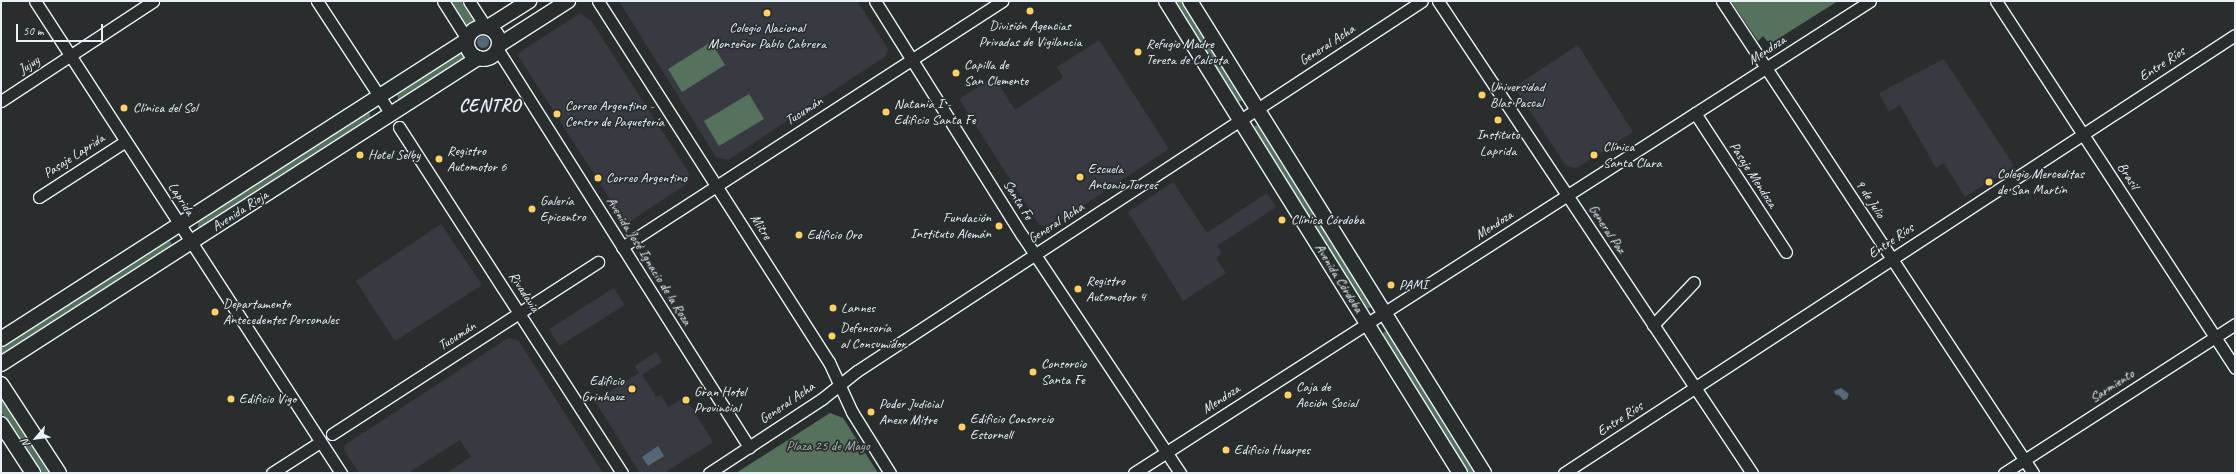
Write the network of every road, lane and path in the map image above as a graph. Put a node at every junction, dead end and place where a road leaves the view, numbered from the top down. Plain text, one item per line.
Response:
1 (36, 1) edge
2 (153, 1) edge
3 (317, 1) edge
4 (443, 1) edge
5 (468, 1) edge
6 (529, 1) edge
7 (568, 1) edge
8 (598, 1) edge
9 (875, 1) edge
10 (1002, 1) edge
11 (1166, 1) edge
12 (1190, 1) edge
13 (1422, 1) edge
14 (1438, 1) edge
15 (1722, 1) edge
16 (1870, 1) edge
17 (1996, 1) edge
18 (486, 27) junction
19 (2235, 35) edge
20 (467, 40) junction
21 (498, 47) junction
22 (70, 55) junction
23 (478, 58) junction
24 (912, 59) junction
25 (1766, 68) junction
26 (379, 97) junction
27 (1, 101) edge
28 (1258, 109) junction
29 (1695, 113) junction
30 (391, 114) junction
31 (1240, 121) junction
32 (399, 127) dead end
33 (2083, 134) junction
34 (126, 141) junction
35 (716, 186) junction
36 (1567, 196) junction
37 (39, 197) dead end
38 (180, 225) junction
39 (191, 242) junction
40 (622, 247) junction
41 (1786, 252) dead end
42 (1035, 254) junction
43 (1892, 259) junction
44 (598, 262) dead end
45 (1694, 282) dead end
46 (520, 313) junction
47 (1384, 313) junction
48 (1367, 324) junction
49 (2235, 324) edge
50 (1653, 325) junction
51 (2215, 337) junction
52 (1, 339) edge
53 (1, 364) edge
54 (2235, 368) edge
55 (1, 384) edge
56 (840, 385) junction
57 (1696, 388) junction
58 (1, 424) edge
59 (332, 434) dead end
60 (320, 442) junction
61 (749, 447) junction
62 (1167, 452) junction
63 (2024, 460) junction
64 (33, 473) edge
65 (59, 473) edge
66 (272, 473) edge
67 (341, 473) edge
68 (622, 473) edge
69 (709, 473) edge
70 (890, 473) edge
71 (1134, 473) edge
72 (1180, 473) edge
73 (1460, 473) edge
74 (1484, 473) edge
75 (1564, 473) edge
76 (1752, 473) edge
77 (2004, 473) edge
78 (2033, 473) edge

1 - 22 street, Laprida
2 - 22 street, Jujuy
3 - 26 street
4 - 20 street
5 - 18 street
6 - 18 main road
7 - 21 main road
8 - 35 street, Mitre
9 - 24 street, Santa Fe
10 - 24 street, Tucumán
11 - 31 main road, Avenida Córdoba
12 - 28 main road, Avenida Córdoba
13 - 28 street, General Acha
14 - 36 street, General Paz
15 - 25 street, 9 de Julio
16 - 25 street, Mendoza
17 - 33 street, Brasil
18 - 20 main road
18 - 21 main road
19 - 33 street, Entre Ríos
20 - 23 main road
20 - 26 main road, Avenida Rioja
21 - 23 main road
21 - 40 street, Avenida José Ignacio de la Roza
22 - 27 street, Jujuy
22 - 34 street, Laprida
23 - 30 main road, Avenida Rioja
24 - 35 street, Tucumán
24 - 42 street, Santa Fe
25 - 29 street, Mendoza
25 - 43 street, 9 de Julio
26 - 30 street
26 - 38 main road, Avenida Rioja
28 - 31 street, General Acha
28 - 47 main road, Avenida Córdoba
29 - 36 street, Mendoza
29 - 41 street, Pasaje Mendoza
30 - 39 main road, Avenida Rioja
31 - 42 street, General Acha
31 - 48 main road, Avenida Córdoba
32 - 46 street, Rivadavia
33 - 43 street, Entre Ríos
33 - 51 street, Brasil
34 - 37 street, Pasaje Laprida
34 - 38 street, Laprida
35 - 40 street, Tucumán
35 - 56 street, Mitre
36 - 47 street, Mendoza
36 - 50 street, General Paz
38 - 39 street, Laprida
38 - 52 main road, Avenida Rioja
39 - 53 main road, Avenida Rioja
39 - 60 street, Laprida
40 - 61 street, Avenida José Ignacio de la Roza
42 - 56 street, General Acha
42 - 62 street, Santa Fe
43 - 57 street, Entre Ríos
43 - 63 street, 9 de Julio
44 - 46 street, Tucumán
45 - 50 street
46 - 59 street, Tucumán
46 - 68 street, Rivadavia
47 - 48 street, Mendoza
47 - 74 main road, Avenida Córdoba
48 - 62 street, Mendoza
48 - 73 main road, Avenida Córdoba
49 - 51 street, Sarmiento
50 - 57 street, General Paz
51 - 54 street, Brasil
51 - 63 street, Sarmiento
55 - 65 main road
56 - 61 street, General Acha
56 - 70 street, Mitre
57 - 75 street, Entre Ríos
57 - 76 street, General Paz
58 - 64 main road
60 - 66 street
60 - 67 street, Laprida
61 - 69 street, General Acha
62 - 71 street, Mendoza
62 - 72 street, Santa Fe
63 - 77 street, Sarmiento
63 - 78 street, 9 de Julio

